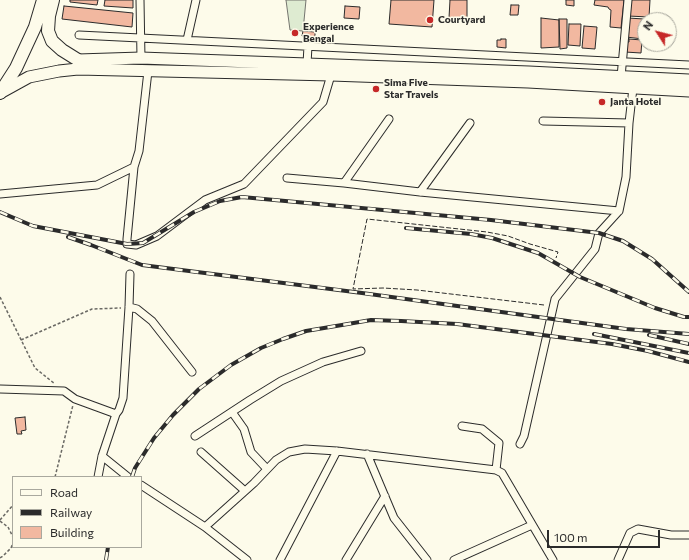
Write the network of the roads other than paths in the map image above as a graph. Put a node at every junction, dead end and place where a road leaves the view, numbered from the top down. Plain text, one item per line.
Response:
1 (43, 0) edge
2 (53, 0) edge
3 (140, 0) edge
4 (196, 0) edge
5 (628, 0) edge
6 (79, 35) dead end
7 (141, 38) junction
8 (187, 40) junction
9 (308, 46) junction
10 (141, 58) junction
11 (78, 60) joint
12 (622, 61) junction
13 (689, 65) edge
14 (307, 69) junction
15 (148, 71) junction
16 (9, 75) edge
17 (331, 75) junction
18 (689, 80) edge
19 (621, 82) junction
20 (633, 88) junction
21 (689, 91) edge
22 (0, 93) edge
23 (389, 119) dead end
24 (543, 121) dead end
25 (629, 123) junction
26 (470, 124) dead end
27 (134, 167) junction
28 (288, 178) dead end
29 (344, 183) junction
30 (420, 192) junction
31 (0, 194) edge
32 (619, 211) junction
33 (130, 274) dead end
34 (129, 307) junction
35 (361, 351) dead end
36 (192, 372) dead end
37 (0, 389) edge
38 (232, 412) junction
39 (116, 414) junction
40 (462, 426) dead end
41 (195, 436) dead end
42 (520, 444) dead end
43 (337, 451) junction
44 (200, 452) dead end
45 (367, 454) junction
46 (102, 456) junction
47 (267, 469) junction
48 (496, 470) junction
49 (98, 476) edge
50 (127, 476) edge
51 (142, 487) edge
52 (245, 491) junction
53 (385, 496) junction
54 (532, 525) junction
55 (205, 527) junction
56 (689, 536) edge
57 (247, 560) edge
58 (280, 560) edge
59 (346, 560) edge
60 (427, 560) edge
61 (454, 560) edge
62 (553, 560) edge
63 (618, 560) edge

1 - 16 highway
2 - 11 highway
3 - 7 street
4 - 8 street
5 - 12 street
6 - 7 street
7 - 8 street
7 - 10 street
8 - 9 street
9 - 12 street
9 - 14 street
10 - 11 main road
10 - 14 main road
12 - 13 street
12 - 19 street
14 - 15 main road
14 - 17 main road
14 - 19 main road
15 - 22 main road
15 - 27 street
16 - 22 highway
17 - 19 main road
17 - 27 street
18 - 19 main road
19 - 20 main road
20 - 21 main road
20 - 25 street
23 - 29 street
24 - 25 street
25 - 32 street
26 - 30 street
27 - 31 street
28 - 29 street
29 - 30 street
30 - 32 street
32 - 42 street
33 - 34 street
34 - 36 street
34 - 39 street
35 - 38 street
37 - 39 street
38 - 41 street
38 - 47 street
39 - 46 street
40 - 48 street
43 - 45 street
43 - 47 street
43 - 58 street
44 - 52 street
45 - 48 street
45 - 53 street
46 - 49 street
46 - 50 street
47 - 52 street
48 - 54 street
51 - 55 street
52 - 55 street
53 - 59 street
53 - 60 street
54 - 61 street
54 - 62 street
55 - 57 street
56 - 63 street

